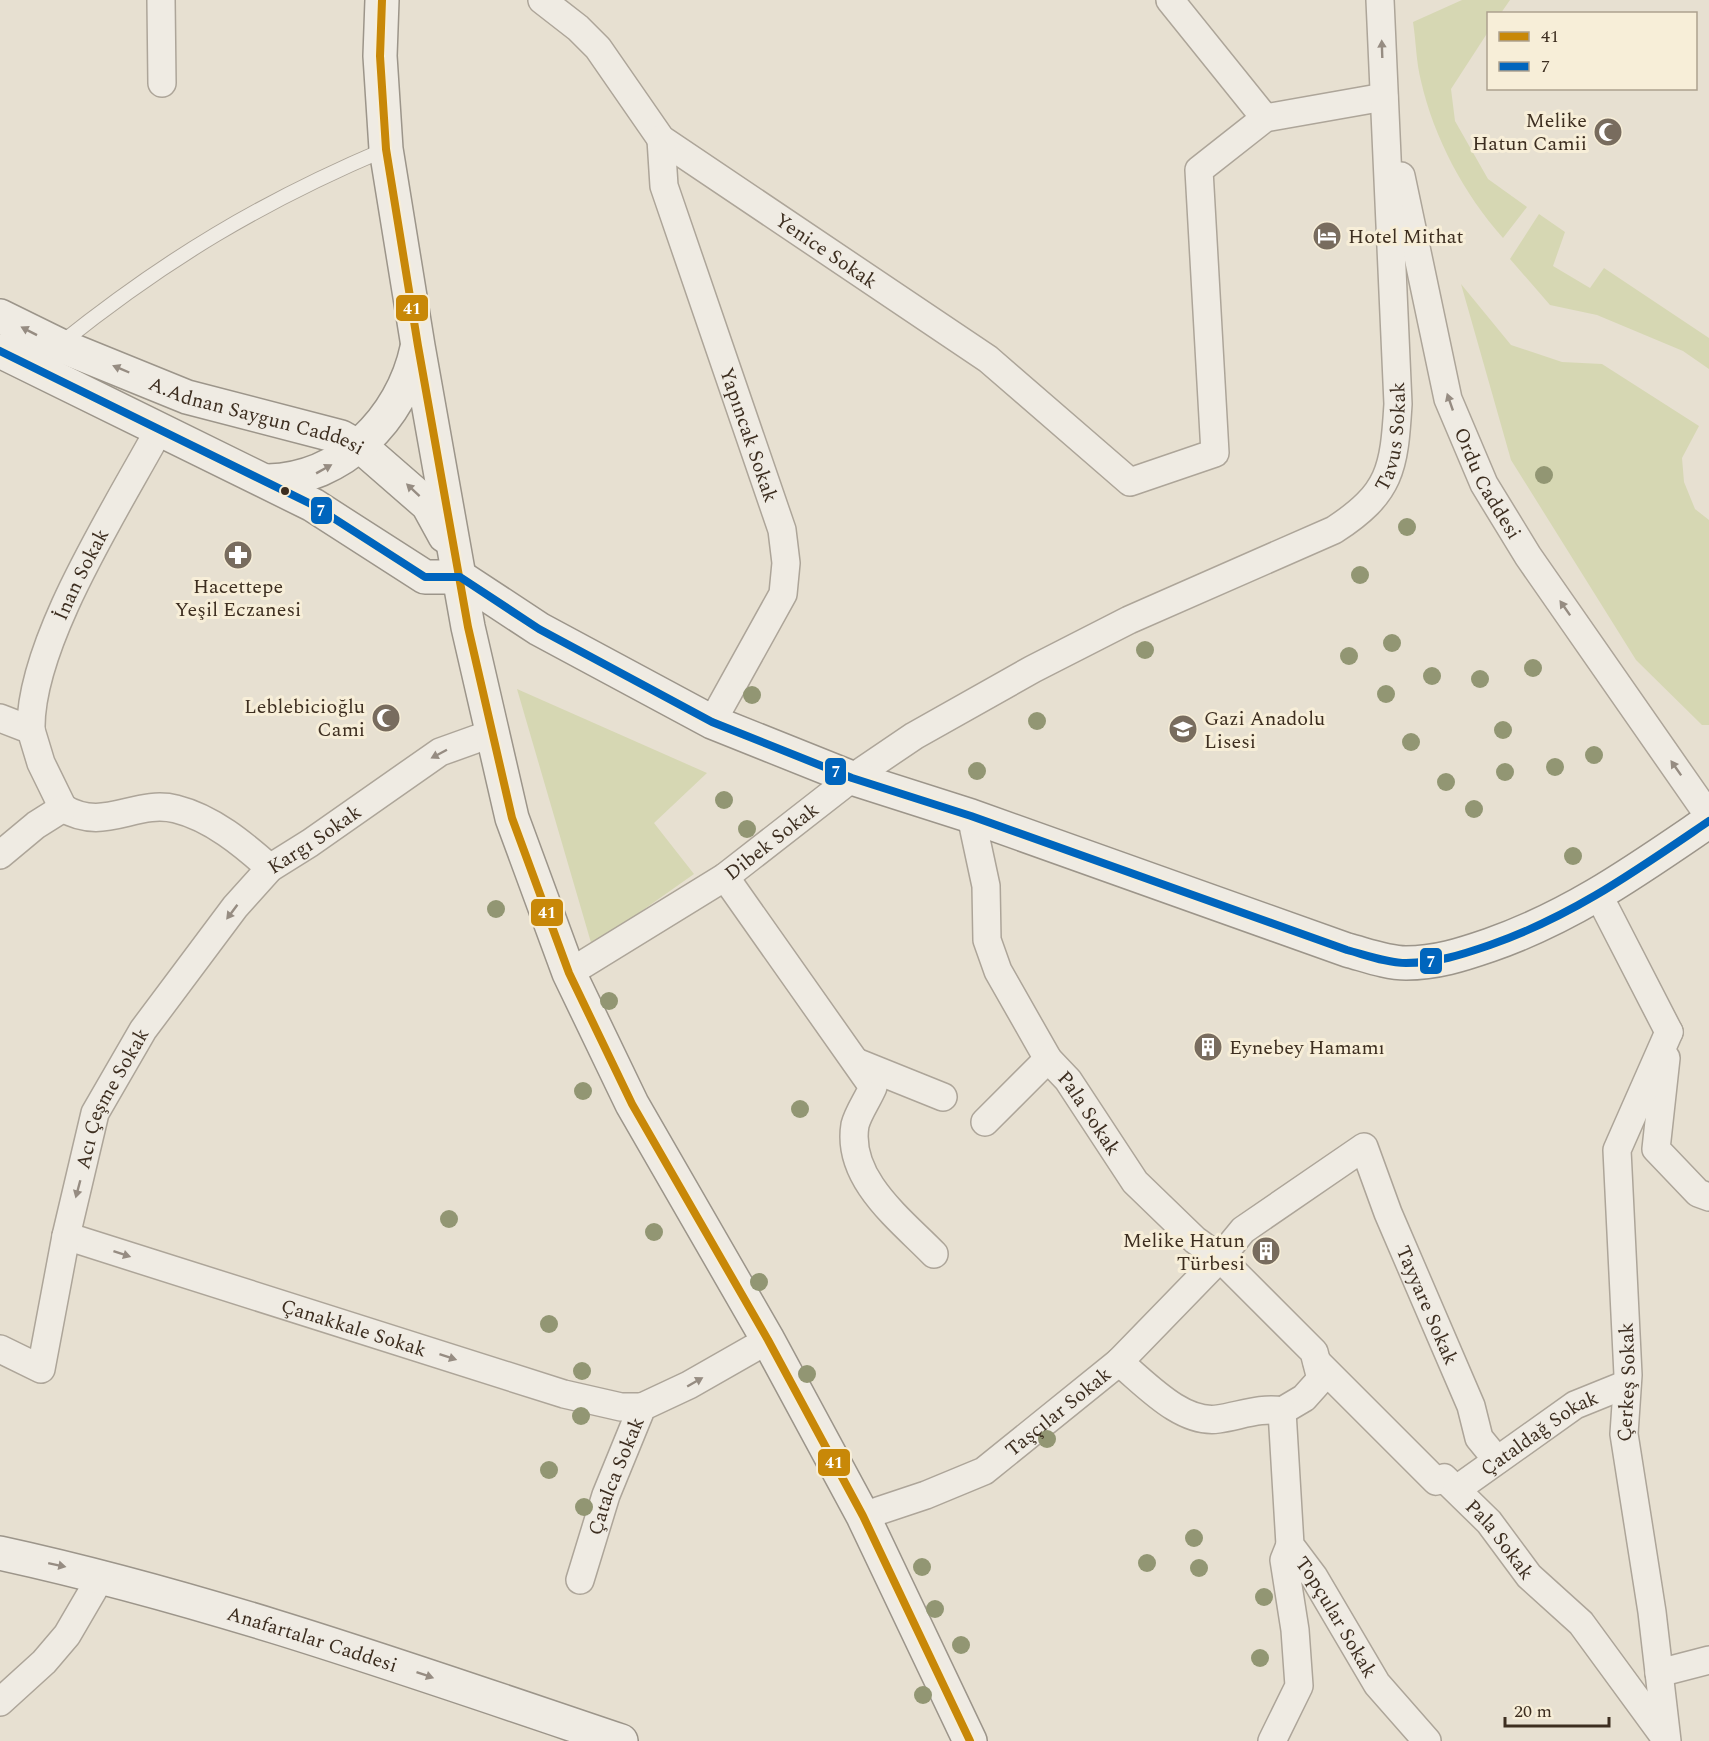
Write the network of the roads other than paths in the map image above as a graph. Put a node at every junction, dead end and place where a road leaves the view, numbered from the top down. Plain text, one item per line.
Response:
1 (161, 0) edge
2 (382, 0) edge
3 (542, 0) edge
4 (1170, 0) edge
5 (1380, 0) edge
6 (162, 83) dead end
7 (1384, 97) junction
8 (1265, 118) junction
9 (661, 139) junction
10 (386, 149) junction
11 (0, 316) edge
12 (59, 345) junction
13 (418, 346) junction
14 (0, 351) edge
15 (160, 428) junction
16 (357, 446) junction
17 (268, 481) junction
18 (460, 577) junction
19 (1129, 620) joint
20 (0, 718) edge
21 (712, 722) junction
22 (31, 730) junction
23 (493, 733) junction
24 (852, 778) junction
25 (63, 808) junction
26 (970, 816) junction
27 (1709, 816) edge
28 (1709, 821) edge
29 (0, 855) edge
30 (270, 868) junction
31 (725, 877) junction
32 (1599, 896) junction
33 (569, 973) junction
34 (1669, 1032) junction
35 (1048, 1059) junction
36 (855, 1062) junction
37 (943, 1097) dead end
38 (985, 1122) dead end
39 (1364, 1146) joint
40 (1709, 1197) edge
41 (66, 1236) junction
42 (934, 1254) dead end
43 (1220, 1258) junction
44 (768, 1340) junction
45 (0, 1349) edge
46 (1315, 1357) junction
47 (1119, 1362) junction
48 (1627, 1384) junction
49 (642, 1407) junction
50 (1282, 1412) junction
51 (1497, 1460) junction
52 (1457, 1489) junction
53 (863, 1516) junction
54 (1290, 1545) junction
55 (0, 1553) edge
56 (102, 1575) junction
57 (580, 1580) dead end
58 (1709, 1660) edge
59 (1659, 1673) junction
60 (0, 1702) edge
61 (1666, 1740) edge
62 (621, 1741) edge
63 (970, 1741) edge
64 (1272, 1741) edge
65 (1427, 1741) edge

1 - 6 street
2 - 10 main road
3 - 9 street, Yenice Sokak
4 - 8 street
7 -> 5 street
7 - 8 street
7 - 19 street, Tavus Sokak
27 -> 7 street, Ordu Caddesi
8 - 9 street, Yenice Sokak
9 - 21 street, Yapıncak Sokak
10 - 12 lane
10 - 13 main road
12 -> 11 main road, A.Adnan Saygun Caddesi
16 -> 12 main road, A.Adnan Saygun Caddesi
13 - 16 main road
13 - 18 main road
14 - 15 main road, A.Adnan Saygun Caddesi
15 - 17 main road, A.Adnan Saygun Caddesi
15 - 22 street, İnan Sokak
17 -> 16 main road
18 -> 16 main road, A.Adnan Saygun Caddesi
17 - 18 main road, A.Adnan Saygun Caddesi
18 - 21 main road
18 - 23 main road
19 - 24 street, Dibek Sokak
20 - 22 street
21 - 24 main road
22 - 25 street, İnan Sokak
23 -> 30 street, Kargı Sokak
23 - 33 main road
24 - 26 main road
24 - 31 street, Dibek Sokak
25 - 29 street
25 - 30 street, Kargı Sokak
26 - 32 main road
26 - 35 street, Pala Sokak
28 - 32 main road
30 -> 41 street, Acı Çeşme Sokak
31 - 33 street, Dibek Sokak
31 - 36 street
32 - 34 street
33 - 44 main road
34 - 40 street
34 - 48 street, Çerkeş Sokak
35 - 38 street
35 - 43 street, Pala Sokak
36 - 37 street
36 - 42 street
39 - 43 street, Taşçılar Sokak
39 - 51 street, Tayyare Sokak
41 - 45 street, Acı Çeşme Sokak
41 -> 49 street, Çanakkale Sokak
43 - 46 street, Pala Sokak
43 - 47 street, Taşçılar Sokak
49 -> 44 street, Çatalca Sokak
44 - 53 main road
46 - 50 street
46 - 52 street, Pala Sokak
47 - 50 street
47 - 53 street, Taşçılar Sokak
48 - 51 street, Çataldağ Sokak
48 - 59 street, Çerkeş Sokak
49 - 57 street, Çatalca Sokak
50 - 54 street, Topçular Sokak
51 - 52 street, Çataldağ Sokak
52 - 61 street, Pala Sokak
53 - 63 main road
54 - 64 street
54 - 65 street, Topçular Sokak
55 -> 56 main road, Anafartalar Caddesi
56 - 60 street
56 -> 62 main road, Anafartalar Caddesi
58 - 59 street
59 - 61 street, Çerkeş Sokak

